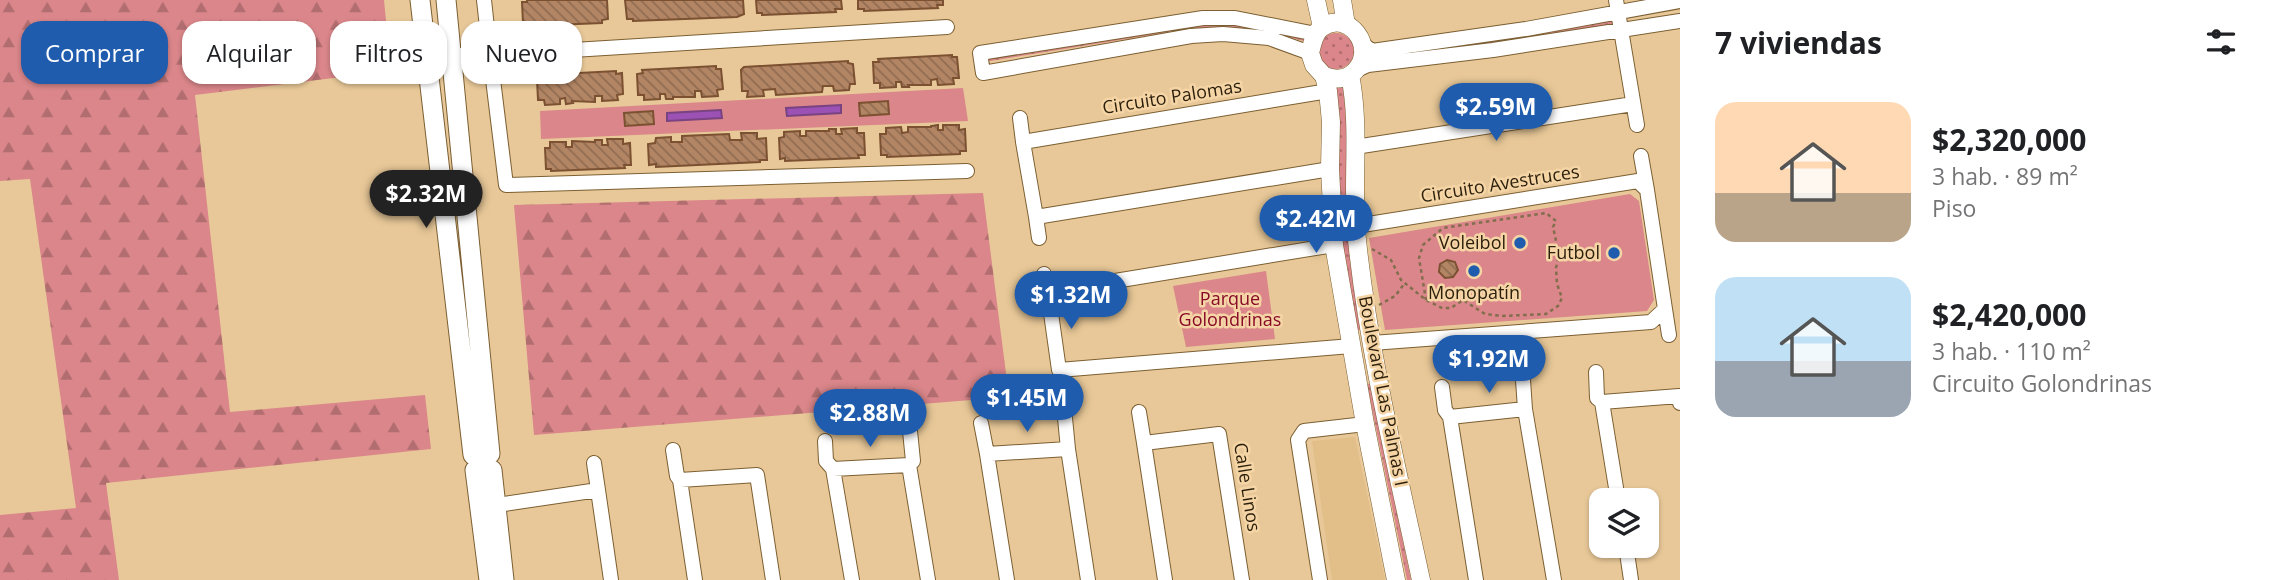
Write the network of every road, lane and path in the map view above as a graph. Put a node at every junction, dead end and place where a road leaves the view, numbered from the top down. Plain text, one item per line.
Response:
1 (420, 0) edge
2 (446, 0) edge
3 (484, 0) edge
4 (1316, 0) edge
5 (1342, 0) edge
6 (1680, 1) edge
7 (1617, 6) edge
8 (1680, 20) edge
9 (422, 21) edge
10 (486, 21) edge
11 (1346, 25) junction
12 (947, 27) dead end
13 (1621, 30) junction
14 (1319, 31) junction
15 (1364, 45) junction
16 (582, 49) edge
17 (1310, 53) junction
18 (461, 55) edge
19 (447, 58) edge
20 (451, 58) junction
21 (1353, 73) junction
22 (430, 84) edge
23 (494, 84) edge
24 (1326, 84) junction
25 (1633, 104) junction
26 (1020, 118) dead end
27 (1637, 125) dead end
28 (1023, 142) junction
29 (1355, 147) junction
30 (1641, 156) dead end
31 (1330, 169) junction
32 (967, 171) dead end
33 (1647, 190) junction
34 (1037, 217) junction
35 (1357, 233) junction
36 (1039, 238) dead end
37 (1334, 245) junction
38 (1044, 274) dead end
39 (1405, 283) junction
40 (1048, 292) junction
41 (1426, 300) junction
42 (1665, 309) junction
43 (1366, 310) junction
44 (1669, 335) dead end
45 (1374, 352) junction
46 (1352, 355) junction
47 (1596, 372) dead end
48 (1523, 380) dead end
49 (1442, 387) dead end
50 (1680, 397) edge
51 (1602, 402) junction
52 (1525, 409) junction
53 (1139, 412) dead end
54 (1450, 417) junction
55 (1065, 418) dead end
56 (981, 423) dead end
57 (1365, 424) junction
58 (909, 431) dead end
59 (825, 441) dead end
60 (1144, 443) junction
61 (1068, 449) junction
62 (673, 450) dead end
63 (987, 454) junction
64 (483, 462) junction
65 (594, 463) dead end
66 (909, 464) junction
67 (833, 468) junction
68 (680, 480) junction
69 (1616, 488) edge
70 (598, 491) junction
71 (506, 504) junction
72 (1628, 558) edge
73 (489, 580) edge
74 (504, 580) edge
75 (611, 580) edge
76 (695, 580) edge
77 (774, 580) edge
78 (852, 580) edge
79 (928, 580) edge
80 (1007, 580) edge
81 (1088, 580) edge
82 (1165, 580) edge
83 (1242, 580) edge
84 (1320, 580) edge
85 (1396, 580) edge
86 (1421, 580) edge
87 (1476, 580) edge
88 (1554, 580) edge
89 (1631, 580) edge

1 - 9 main road
2 - 20 main road
3 - 10 street
4 - 14 street
5 - 11 street
6 - 7 street
7 - 13 street
7 - 15 street
8 - 13 street
11 - 14 street
11 - 15 street
12 - 16 street
13 - 21 street
13 - 25 street
14 - 17 street
14 - 17 street
15 - 21 street
17 - 24 street
18 - 20 street
19 - 20 main road
20 - 64 main road
21 - 24 street
21 - 29 street, Boulevard Las Palmas I
22 - 64 main road
23 - 32 street
24 - 28 street, Circuito Palomas
24 - 31 street, Boulevard Las Palmas I
25 - 27 street
25 - 29 street
26 - 28 street
28 - 34 street
29 - 35 street, Boulevard Las Palmas I
30 - 33 street
31 - 34 street
31 - 37 street, Boulevard Las Palmas I
33 - 35 street, Circuito Avestruces
33 - 42 street
34 - 36 street
35 - 39 path
35 - 43 street, Boulevard Las Palmas I
37 - 40 street
37 - 46 street, Boulevard Las Palmas I
38 - 40 street
39 - 41 path
39 - 43 path
40 - 46 street
41 - 41 path
42 - 44 street
42 - 45 street
43 - 45 street, Boulevard Las Palmas I
45 - 46 street
45 - 86 street, Boulevard Las Palmas I
46 - 57 street, Boulevard Las Palmas I
47 - 51 street
48 - 52 street
49 - 54 street
50 - 51 street
51 - 69 street
52 - 54 street
52 - 88 street
53 - 60 street
54 - 87 street
55 - 61 street
56 - 63 street
57 - 84 street
57 - 85 street, Boulevard Las Palmas I
58 - 66 street
59 - 67 street
60 - 82 street
60 - 83 street, Calle Linos
61 - 63 street
61 - 81 street
62 - 68 street
63 - 80 street
64 - 71 main road
64 - 73 main road
65 - 70 street
66 - 67 street
66 - 79 street
67 - 78 street
68 - 76 street
68 - 77 street
70 - 71 street
70 - 75 street
71 - 74 main road
72 - 89 street

